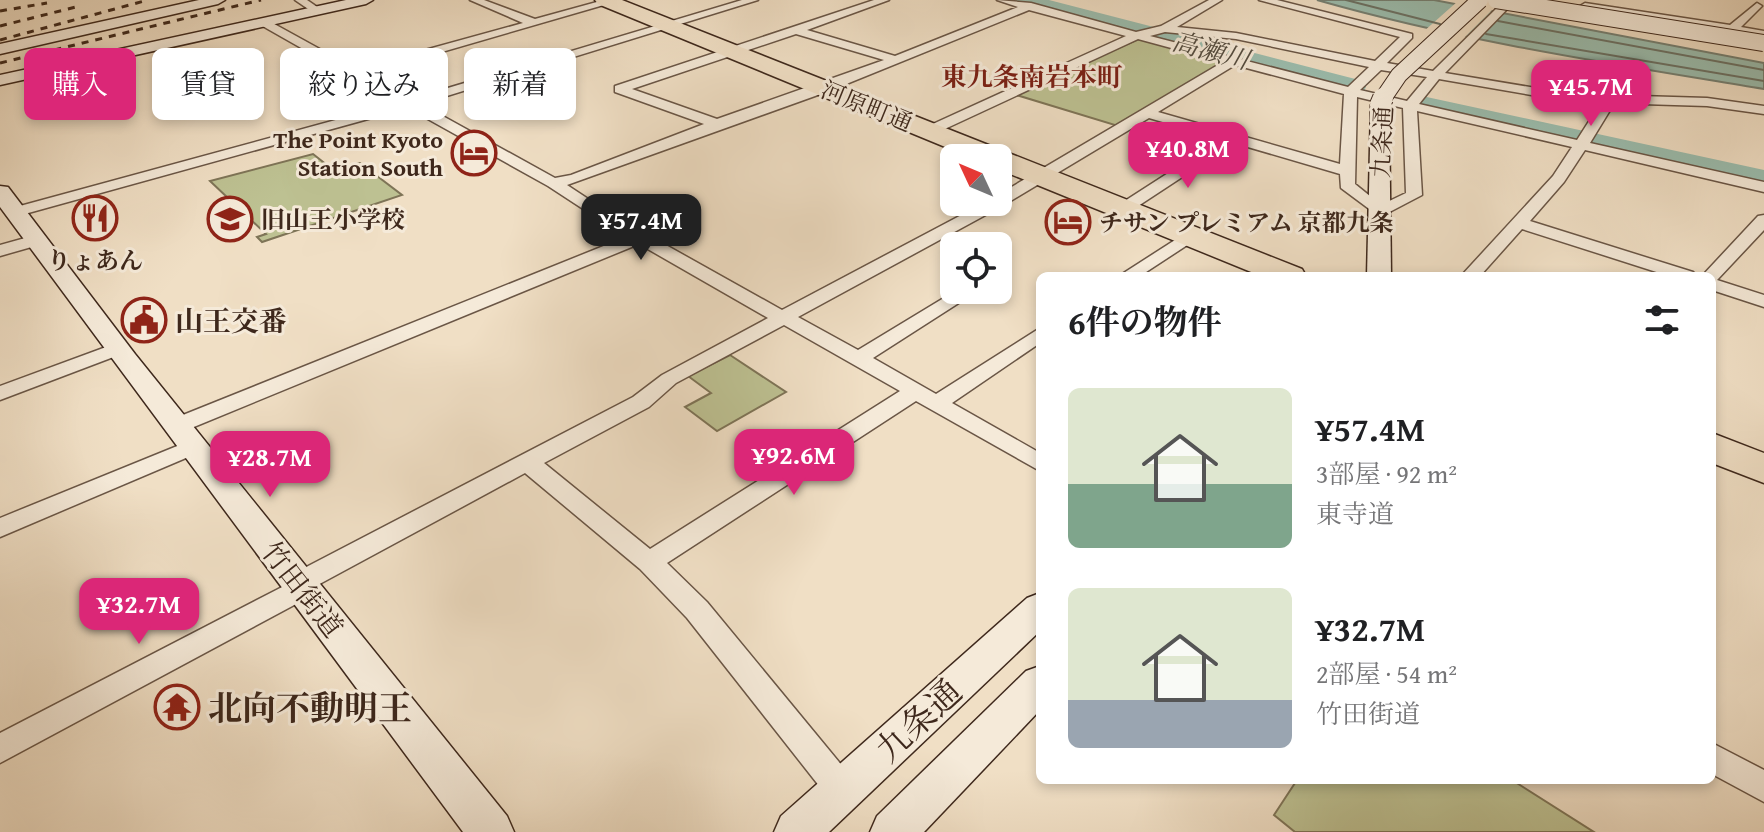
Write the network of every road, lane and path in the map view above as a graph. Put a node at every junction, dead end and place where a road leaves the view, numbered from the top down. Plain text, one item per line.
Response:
1 (218, 0) edge
2 (300, 0) edge
3 (366, 0) edge
4 (475, 0) edge
5 (753, 0) edge
6 (884, 0) edge
7 (1002, 0) edge
8 (1217, 0) edge
9 (1264, 0) edge
10 (1480, 0) edge
11 (1511, 0) edge
12 (1524, 0) edge
13 (1545, 0) edge
14 (607, 1) edge
15 (1037, 4) edge
16 (1601, 4) edge
17 (1499, 6) edge
18 (1757, 6) dead end
19 (318, 11) junction
20 (263, 22) junction
21 (534, 23) junction
22 (667, 25) junction
23 (1165, 29) junction
24 (1732, 29) junction
25 (796, 30) junction
26 (1142, 34) junction
27 (1764, 39) edge
28 (310, 48) edge
29 (444, 48) edge
30 (0, 49) edge
31 (734, 53) junction
32 (896, 60) junction
33 (1234, 61) junction
34 (1376, 65) junction
35 (1435, 75) junction
36 (0, 80) edge
37 (824, 88) junction
38 (448, 92) edge
39 (1351, 92) junction
40 (1601, 100) junction
41 (1410, 106) junction
42 (1764, 110) edge
43 (1147, 113) junction
44 (341, 120) edge
45 (442, 120) edge
46 (717, 124) junction
47 (929, 131) junction
48 (1232, 138) junction
49 (1584, 141) junction
50 (962, 144) edge
51 (1012, 164) edge
52 (1347, 171) junction
53 (1041, 176) junction
54 (553, 183) junction
55 (1764, 187) edge
56 (1012, 194) edge
57 (5, 201) edge
58 (1123, 209) junction
59 (1380, 212) junction
60 (972, 216) edge
61 (1764, 220) edge
62 (1519, 223) junction
63 (1189, 236) junction
64 (639, 238) junction
65 (36, 240) junction
66 (0, 251) edge
67 (1134, 272) edge
68 (1280, 272) edge
69 (1379, 272) edge
70 (1474, 272) edge
71 (1674, 272) edge
72 (1715, 272) edge
73 (1716, 285) edge
74 (1764, 301) edge
75 (947, 304) edge
76 (784, 319) junction
77 (1036, 337) edge
78 (117, 349) junction
79 (859, 358) junction
80 (914, 392) junction
81 (0, 393) edge
82 (935, 404) junction
83 (184, 436) junction
84 (1716, 449) edge
85 (1036, 461) edge
86 (527, 462) junction
87 (1764, 469) edge
88 (0, 528) edge
89 (649, 562) junction
90 (300, 586) junction
91 (1036, 612) edge
92 (1036, 687) edge
93 (0, 749) edge
94 (1716, 759) edge
95 (1764, 787) edge
96 (842, 790) junction
97 (491, 832) edge
98 (797, 832) edge
99 (893, 832) edge

1 - 30 main road
2 - 19 street
3 - 19 main road
4 - 21 street
5 - 22 street
6 - 25 street
7 - 15 street
8 - 23 street
9 - 34 street
10 - 59 main road, 九条通, bridge
11 - 17 street
12 - 27 main road, bridge
13 - 16 street
14 - 21 street
14 - 22 highway, 河原町通
15 - 26 street
15 - 32 street
16 - 24 street
17 - 27 main road, bridge
17 - 35 street
18 - 24 street
19 - 20 main road
20 - 28 street
20 - 36 main road
21 - 29 street
22 - 31 highway, 河原町通
22 - 38 street
23 - 26 street
23 - 34 street
24 - 27 street
25 - 31 street
25 - 32 street
26 - 33 street
26 - 47 street
31 - 37 highway, 河原町通
31 - 46 street
32 - 37 street
33 - 39 street
33 - 43 street
34 - 35 street
34 - 39 street
35 - 40 street
35 - 41 street
37 - 46 street
37 - 47 highway, 河原町通
39 - 41 street
39 - 52 street
40 - 42 street
40 - 49 street
41 - 49 street
41 - 59 street
43 - 48 street
43 - 53 street
44 - 57 street
45 - 54 street
46 - 54 street
47 - 50 highway, 河原町通
48 - 52 street
48 - 58 street
49 - 55 street
49 - 62 street
51 - 53 highway, 河原町通
52 - 59 street
53 - 56 street
53 - 58 highway, 河原町通
54 - 64 street
57 - 65 main road, 竹田街道
58 - 63 highway, 河原町通
59 - 69 main road, 九条通
60 - 76 street
61 - 72 street
62 - 70 street
62 - 71 street
63 - 67 street
63 - 68 highway, 河原町通
64 - 76 street
64 - 83 street
65 - 66 street
65 - 78 main road, 竹田街道
73 - 74 street
75 - 79 street
76 - 79 street
76 - 86 street
77 - 82 street
78 - 81 street
78 - 83 main road, 竹田街道
79 - 80 street
80 - 82 street
80 - 89 street
82 - 85 street
83 - 88 street
83 - 90 main road, 竹田街道
84 - 87 highway
86 - 89 street
86 - 90 street
89 - 96 street
90 - 93 street
90 - 97 main road, 竹田街道
91 - 96 main road, 九条通
92 - 99 main road, 九条通
94 - 95 street
96 - 98 main road, 九条通

